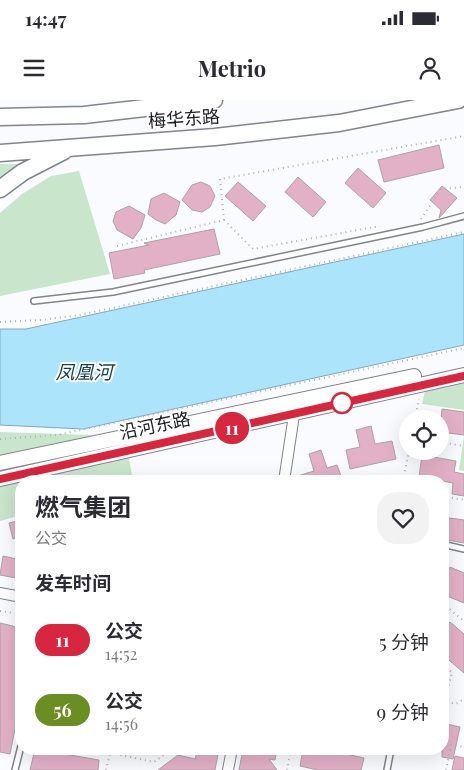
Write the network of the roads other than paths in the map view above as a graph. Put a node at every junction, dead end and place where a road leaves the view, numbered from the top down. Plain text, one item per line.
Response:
1 (214, 100) edge
2 (458, 100) edge
3 (0, 117) edge
4 (73, 146) junction
5 (0, 153) edge
6 (0, 189) edge
7 (464, 216) edge
8 (34, 301) dead end
9 (464, 366) edge
10 (464, 376) edge
11 (294, 415) junction
12 (0, 463) edge
13 (18, 475) edge
14 (285, 475) edge
15 (15, 476) edge
16 (0, 479) edge
17 (449, 546) edge
18 (464, 549) edge
19 (0, 593) edge
20 (15, 596) edge
21 (19, 755) edge
22 (231, 755) edge
23 (390, 755) edge
24 (16, 770) edge
25 (228, 770) edge
26 (387, 770) edge

1 - 3 main road, 梅华东路
2 - 4 main road, 梅华东路
4 - 5 main road, 梅华东路
4 - 6 main road
7 - 8 lane
9 - 12 street, 沿河东路
10 - 11 street, 沿河东路
11 - 13 street, 沿河东路
11 - 14 street
15 - 16 street, 沿河东路
17 - 18 lane
19 - 20 street
21 - 24 lane
22 - 25 street
23 - 26 lane

